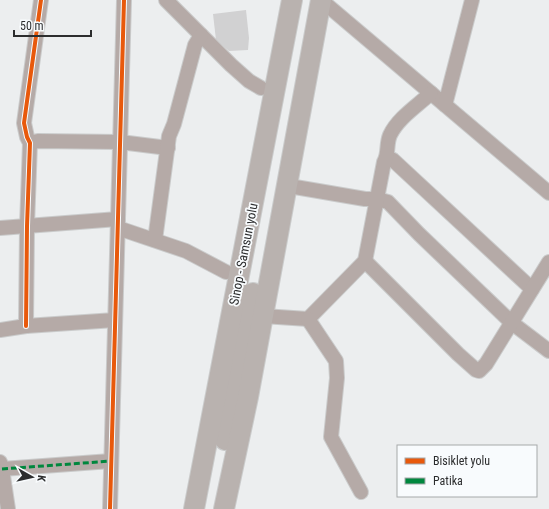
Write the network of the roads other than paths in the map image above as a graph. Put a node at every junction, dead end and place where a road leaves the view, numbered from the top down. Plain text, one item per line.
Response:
1 (41, 0) edge
2 (124, 0) edge
3 (166, 0) edge
4 (278, 0) edge
5 (292, 0) edge
6 (308, 0) edge
7 (321, 0) edge
8 (472, 0) edge
9 (201, 35) junction
10 (261, 88) junction
11 (430, 93) junction
12 (445, 105) junction
13 (120, 142) junction
14 (30, 143) junction
15 (168, 148) junction
16 (387, 157) junction
17 (286, 184) junction
18 (549, 193) edge
19 (377, 199) junction
20 (118, 224) junction
21 (27, 226) junction
22 (0, 228) edge
23 (155, 240) junction
24 (365, 261) junction
25 (549, 262) edge
26 (226, 272) junction
27 (532, 289) junction
28 (262, 316) junction
29 (115, 320) junction
30 (308, 320) junction
31 (512, 323) junction
32 (26, 326) junction
33 (0, 330) edge
34 (549, 351) edge
35 (111, 461) junction
36 (1, 466) edge
37 (2, 484) edge
38 (361, 492) dead end
39 (8, 509) edge
40 (110, 509) edge
41 (183, 509) edge
42 (194, 509) edge
43 (212, 509) edge
44 (224, 509) edge

1 - 14 street
2 - 13 street
3 - 9 street
4 - 10 highway
5 - 42 highway, Sinop - Samsun yolu
6 - 43 highway, Sinop - Samsun yolu
7 - 11 street
7 - 17 highway
8 - 12 street
9 - 10 street
9 - 15 street
10 - 26 highway
11 - 12 street
11 - 16 street
12 - 18 street
13 - 14 street
13 - 15 street
13 - 20 street
14 - 21 street
15 - 23 street
16 - 19 street
16 - 27 street
17 - 19 street
17 - 28 highway
19 - 24 street
19 - 31 street
20 - 21 street
20 - 23 street
20 - 29 street
21 - 22 street
21 - 32 street
23 - 26 street
24 - 30 street
24 - 31 street
25 - 27 street
26 - 41 highway
27 - 31 street
28 - 30 street
28 - 44 highway
29 - 32 street
29 - 35 street
30 - 38 street
31 - 34 street
32 - 33 street
35 - 36 street
35 - 40 street
36 - 37 street
37 - 39 street

